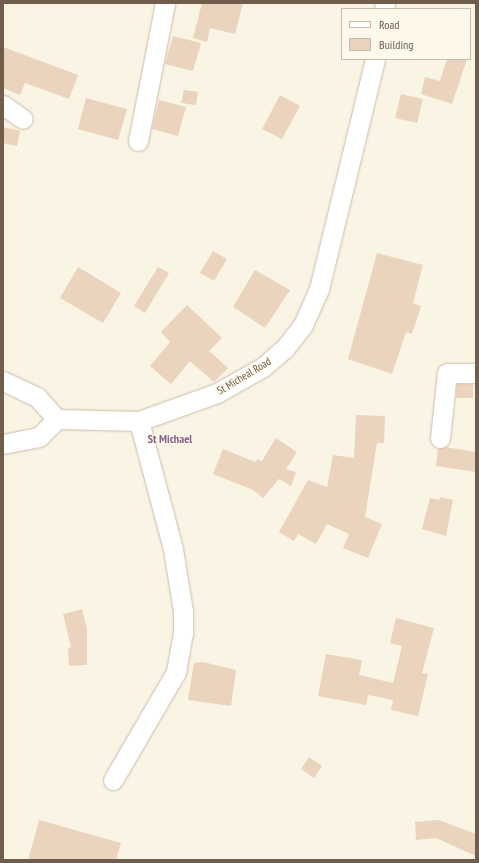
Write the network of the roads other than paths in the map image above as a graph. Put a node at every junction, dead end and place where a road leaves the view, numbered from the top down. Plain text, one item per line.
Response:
1 (164, 3) edge
2 (376, 60) edge
3 (3, 105) edge
4 (23, 119) dead end
5 (138, 141) dead end
6 (476, 373) edge
7 (3, 381) edge
8 (57, 419) junction
9 (140, 421) junction
10 (440, 438) dead end
11 (3, 444) edge
12 (113, 780) dead end

1 - 5 street
2 - 9 street, St Micheal Road
3 - 4 street
6 - 10 street
7 - 8 street
8 - 9 street, St Micheal Road
8 - 11 street
9 - 12 street

